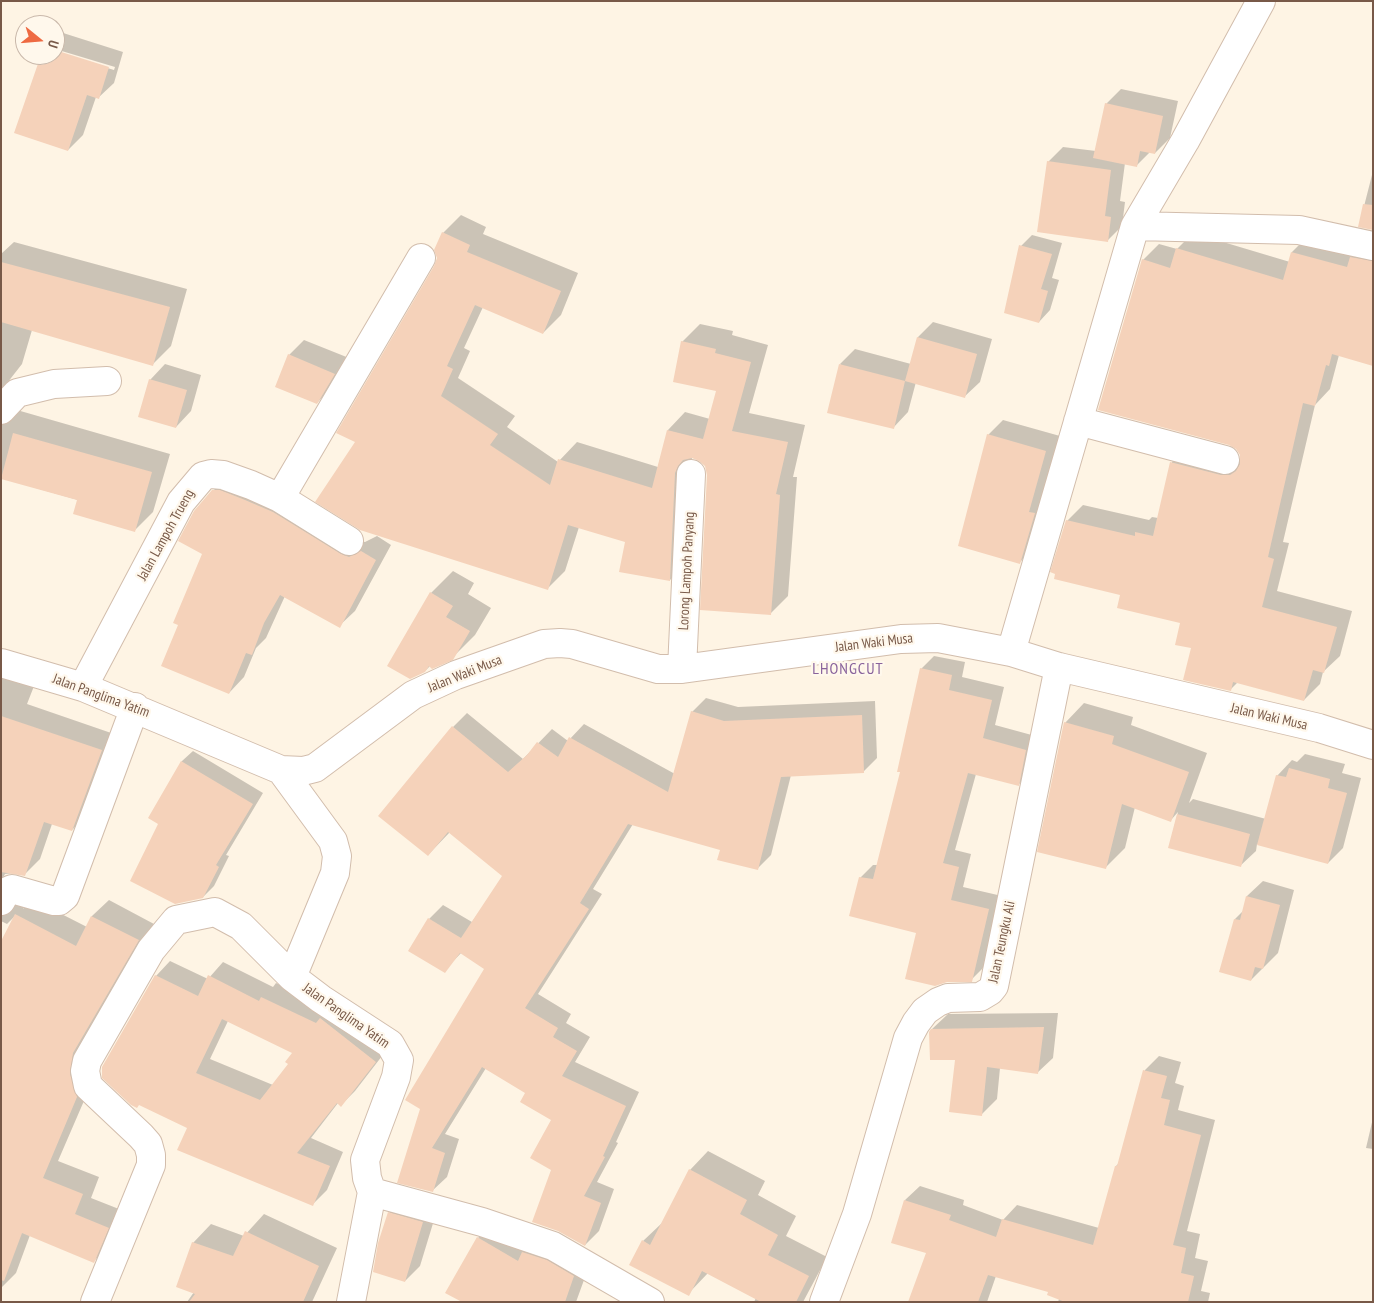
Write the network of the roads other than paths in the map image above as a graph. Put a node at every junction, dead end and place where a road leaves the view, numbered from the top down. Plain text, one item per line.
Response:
1 (1261, 1) edge
2 (1135, 226) junction
3 (1373, 246) edge
4 (421, 258) dead end
5 (107, 381) dead end
6 (1, 410) edge
7 (1078, 421) junction
8 (1224, 460) dead end
9 (691, 474) dead end
10 (280, 498) junction
11 (349, 540) dead end
12 (1010, 652) junction
13 (1, 663) edge
14 (1059, 668) junction
15 (682, 669) junction
16 (83, 686) junction
17 (135, 707) junction
18 (1373, 744) edge
19 (281, 770) junction
20 (1, 900) edge
21 (292, 977) junction
22 (372, 1192) junction
23 (95, 1302) edge
24 (351, 1302) edge
25 (650, 1302) edge
26 (824, 1302) edge

1 - 2 street
2 - 3 street
2 - 7 street
4 - 10 street
5 - 6 street
7 - 8 street
7 - 12 street
9 - 15 street, Lorong Lampoh Panyang
10 - 11 street, Jalan Lampoh Trueng
10 - 16 street, Jalan Lampoh Trueng
12 - 14 street, Jalan Waki Musa
12 - 15 street, Jalan Waki Musa
13 - 16 street, Jalan Panglima Yatim
14 - 18 street, Jalan Waki Musa
14 - 26 street, Jalan Teungku Ali
15 - 19 street, Jalan Waki Musa
16 - 17 street, Jalan Panglima Yatim
17 - 19 street, Jalan Panglima Yatim
17 - 20 street
19 - 21 street, Jalan Panglima Yatim
21 - 22 street, Jalan Panglima Yatim
21 - 23 street
22 - 24 street
22 - 25 street

